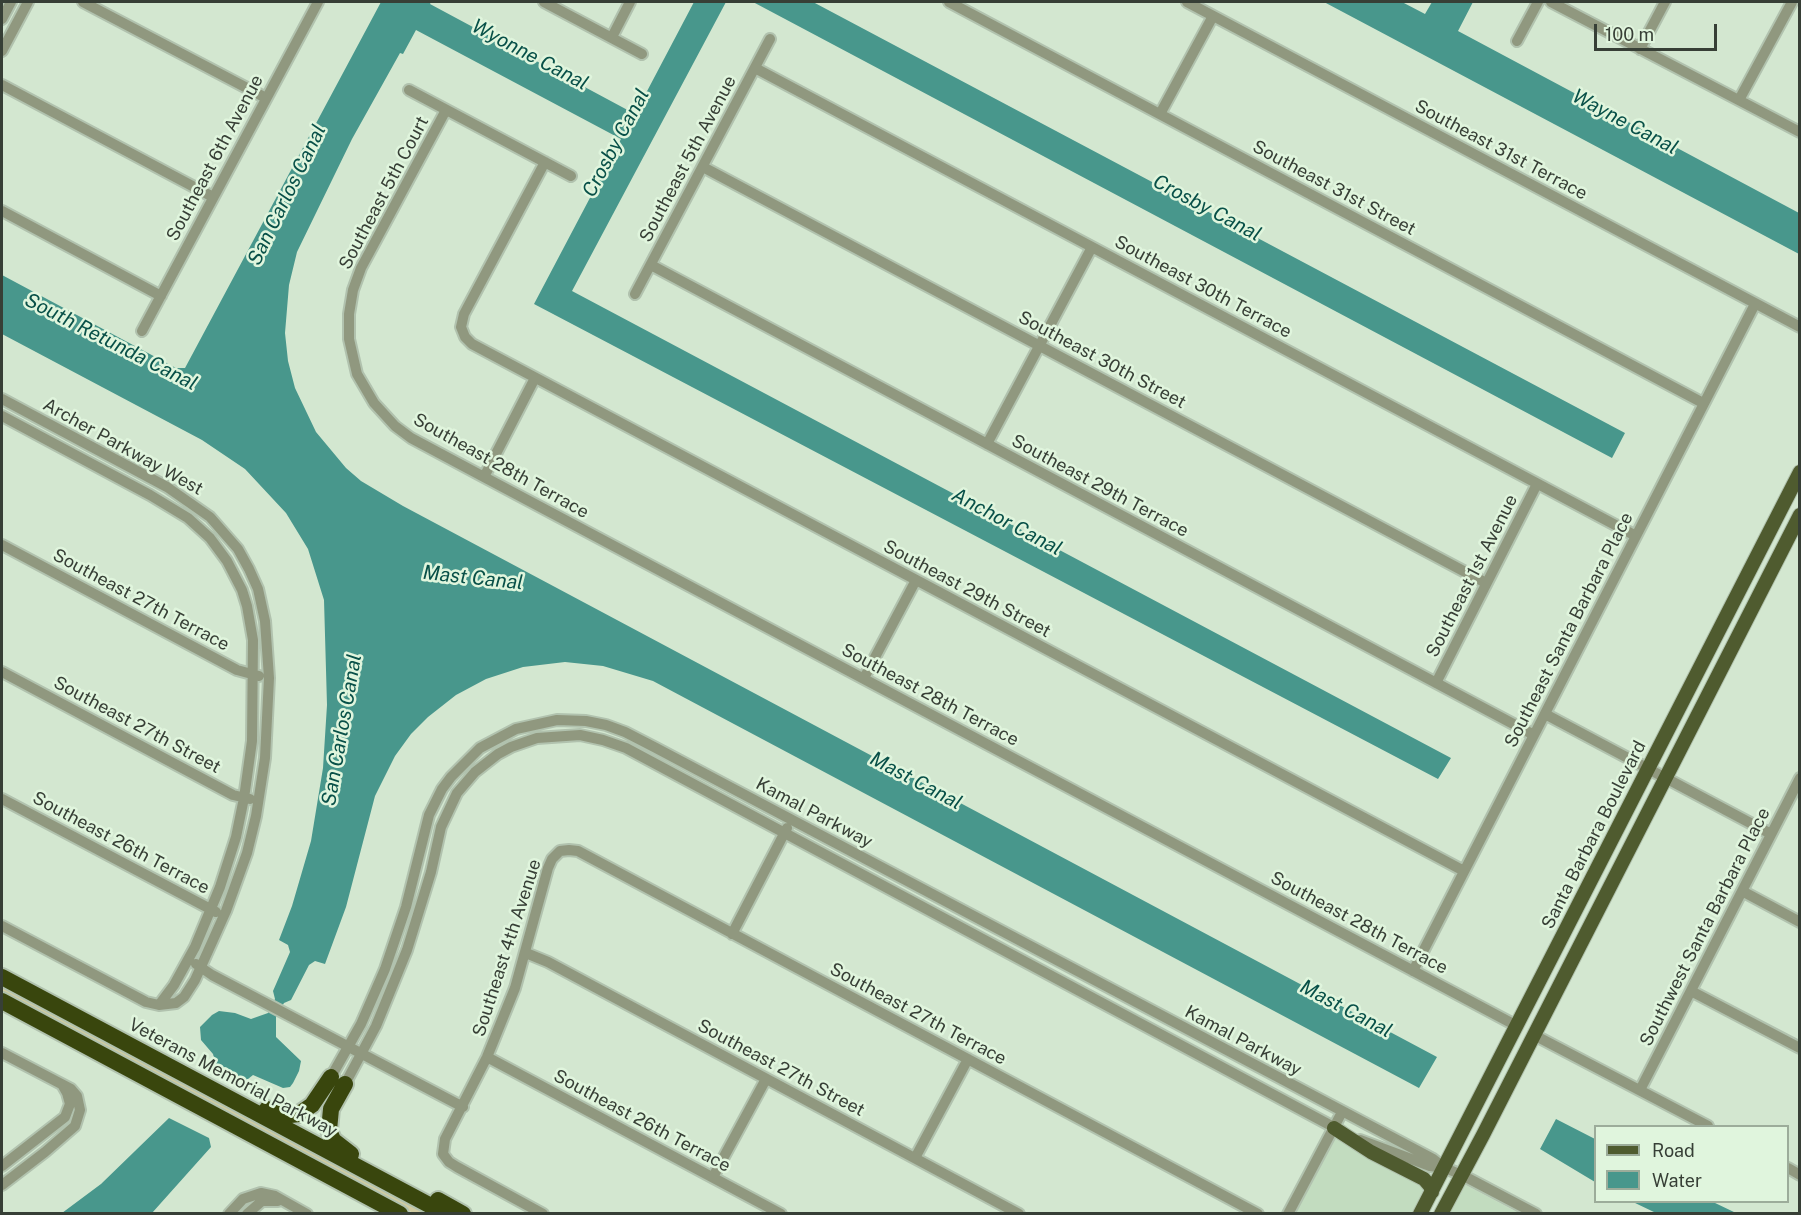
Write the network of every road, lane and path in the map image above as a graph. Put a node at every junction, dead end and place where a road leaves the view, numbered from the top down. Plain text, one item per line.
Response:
1 (11, 2) edge
2 (28, 2) edge
3 (83, 2) edge
4 (318, 2) edge
5 (544, 2) edge
6 (630, 2) edge
7 (949, 2) edge
8 (1187, 2) edge
9 (1538, 2) edge
10 (1551, 2) edge
11 (1665, 2) edge
12 (1792, 2) edge
13 (1213, 16) junction
14 (2, 19) edge
15 (612, 38) junction
16 (770, 39) dead end
17 (1517, 41) dead end
18 (1640, 49) junction
19 (2, 51) edge
20 (642, 54) dead end
21 (755, 68) junction
22 (2, 85) edge
23 (409, 90) dead end
24 (266, 98) junction
25 (1739, 100) junction
26 (446, 110) junction
27 (1160, 114) junction
28 (1800, 132) edge
29 (545, 162) junction
30 (703, 167) junction
31 (571, 176) dead end
32 (213, 197) junction
33 (2, 211) edge
34 (1092, 247) junction
35 (651, 265) junction
36 (635, 294) dead end
37 (160, 296) junction
38 (1755, 304) junction
39 (1800, 327) edge
40 (142, 331) dead end
41 (1040, 346) junction
42 (354, 363) joint
43 (535, 378) junction
44 (2, 399) edge
45 (1704, 403) junction
46 (2, 416) edge
47 (987, 444) junction
48 (1800, 472) edge
49 (484, 477) junction
50 (1537, 484) junction
51 (1800, 515) edge
52 (1636, 536) junction
53 (2, 545) edge
54 (916, 580) junction
55 (1486, 583) junction
56 (2, 672) edge
57 (253, 675) junction
58 (268, 678) junction
59 (864, 678) junction
60 (1436, 683) junction
61 (1545, 714) junction
62 (1534, 735) junction
63 (1648, 769) junction
64 (1665, 778) junction
65 (1800, 778) edge
66 (244, 798) junction
67 (2, 799) edge
68 (259, 800) junction
69 (791, 820) junction
70 (784, 833) junction
71 (1771, 834) junction
72 (560, 851) joint
73 (1464, 871) junction
74 (1742, 891) junction
75 (211, 909) junction
76 (223, 918) junction
77 (1800, 922) edge
78 (2, 926) edge
79 (732, 934) junction
80 (526, 953) junction
81 (189, 959) junction
82 (201, 968) junction
83 (1413, 971) junction
84 (2, 977) edge
85 (1691, 991) junction
86 (36, 994) junction
87 (2, 1001) edge
88 (159, 1005) junction
89 (1517, 1026) junction
90 (1534, 1035) junction
91 (347, 1045) junction
92 (1800, 1048) edge
93 (2, 1053) edge
94 (362, 1054) junction
95 (487, 1057) junction
96 (968, 1059) junction
97 (766, 1079) junction
98 (338, 1080) junction
99 (61, 1084) junction
100 (1640, 1090) junction
101 (463, 1107) junction
102 (1342, 1113) junction
103 (1706, 1125) edge
104 (1334, 1128) junction
105 (915, 1158) junction
106 (2, 1166) edge
107 (1444, 1168) junction
108 (1462, 1175) junction
109 (712, 1177) junction
110 (2, 1185) edge
111 (1432, 1192) junction
112 (292, 1206) junction
113 (229, 1214) edge
114 (247, 1214) edge
115 (307, 1214) edge
116 (400, 1214) edge
117 (446, 1214) edge
118 (463, 1214) edge
119 (543, 1214) edge
120 (781, 1214) edge
121 (1019, 1214) edge
122 (1258, 1214) edge
123 (1288, 1214) edge
124 (1420, 1214) edge
125 (1441, 1214) edge
126 (1536, 1214) edge

1 - 14 street
2 - 19 street
3 - 24 street
4 - 24 street, Southeast 6th Avenue
5 - 15 street
6 - 15 street
7 - 27 street, Southeast 31st Street
8 - 13 street, Southeast 31st Terrace
9 - 17 street
10 - 18 street
11 - 18 street
12 - 25 street
13 - 27 street
13 - 38 street, Southeast 31st Terrace
15 - 20 street
16 - 21 street, Southeast 5th Avenue
18 - 25 street
21 - 30 street, Southeast 5th Avenue
21 - 34 street, Southeast 30th Terrace
22 - 32 street
23 - 26 street
24 - 32 street, Southeast 6th Avenue
25 - 28 street
26 - 29 street
26 - 42 street, Southeast 5th Court
27 - 45 street, Southeast 31st Street
29 - 31 street
29 - 43 street, Southeast 29th Street
30 - 35 street, Southeast 5th Avenue
30 - 41 street, Southeast 30th Street
32 - 37 street, Southeast 6th Avenue
33 - 37 street
34 - 41 street
34 - 50 street, Southeast 30th Terrace
35 - 36 street, Southeast 5th Avenue
35 - 47 street, Southeast 29th Terrace
37 - 40 street, Southeast 6th Avenue
38 - 39 street, Southeast 31st Terrace
38 - 45 street, Southeast Santa Barbara Place
41 - 47 street
41 - 55 street, Southeast 30th Street
42 - 49 street, Southeast 28th Terrace
43 - 49 street
43 - 54 street, Southeast 29th Street
44 - 58 street, Archer Parkway West
45 - 52 street, Southeast Santa Barbara Place
46 - 57 street, Archer Parkway West
47 - 60 street, Southeast 29th Terrace
48 - 63 main road, Santa Barbara Boulevard
49 - 59 street, Southeast 28th Terrace
50 - 52 street, Southeast 30th Terrace
50 - 55 street, Southeast 1st Avenue
51 - 64 main road, Santa Barbara Boulevard
52 - 61 street, Southeast Santa Barbara Place
53 - 57 street, Southeast 27th Terrace
54 - 59 street
54 - 73 street, Southeast 29th Street
55 - 60 street, Southeast 1st Avenue
56 - 66 street, Southeast 27th Street
57 - 58 street, Southeast 27th Terrace
57 - 66 street, Archer Parkway West
58 - 68 street, Archer Parkway West
59 - 83 street, Southeast 28th Terrace
60 - 62 street, Southeast 29th Terrace
61 - 62 street, Southeast Santa Barbara Place
61 - 63 street
62 - 73 street, Southeast Santa Barbara Place
63 - 64 street
63 - 89 main road, Santa Barbara Boulevard
64 - 71 street
64 - 90 main road, Santa Barbara Boulevard
65 - 71 street, Southwest Santa Barbara Place
66 - 68 street, Southeast 27th Street
66 - 75 street, Archer Parkway West
67 - 75 street, Southeast 26th Terrace
68 - 76 street, Archer Parkway West
69 - 70 street
69 - 91 street, Kamal Parkway
69 - 102 street, Kamal Parkway
70 - 79 street
70 - 94 street, Kamal Parkway
70 - 104 street, Kamal Parkway
71 - 74 street, Southwest Santa Barbara Place
72 - 79 street, Southeast 27th Terrace
72 - 80 street, Southeast 4th Avenue
73 - 83 street, Southeast Santa Barbara Place
74 - 77 street
74 - 85 street, Southwest Santa Barbara Place
75 - 76 street, Southeast 26th Terrace
75 - 81 street, Archer Parkway West
76 - 82 street, Archer Parkway West
78 - 88 street
79 - 96 street, Southeast 27th Terrace
80 - 95 street, Southeast 4th Avenue
80 - 97 street, Southeast 27th Street
81 - 82 street
81 - 88 street, Archer Parkway West
82 - 88 street, Archer Parkway West
82 - 91 street
83 - 89 street, Southeast 28th Terrace
84 - 86 highway, Veterans Memorial Parkway
85 - 92 street
85 - 100 street, Southwest Santa Barbara Place
86 - 98 highway
86 - 117 highway, Veterans Memorial Parkway
87 - 116 highway
89 - 107 main road, Santa Barbara Boulevard
90 - 100 street
90 - 108 main road, Santa Barbara Boulevard
91 - 94 street
91 - 98 street, Kamal Parkway
93 - 99 street
94 - 98 street, Kamal Parkway
94 - 101 street
95 - 101 street, Southeast 4th Avenue
95 - 109 street, Southeast 26th Terrace
96 - 105 street
96 - 122 street, Southeast 27th Terrace
97 - 105 street, Southeast 27th Street
97 - 109 street
98 - 118 highway
99 - 106 street
99 - 110 street
100 - 103 street
101 - 119 street, Southeast 4th Avenue
102 - 104 street
102 - 107 street, Kamal Parkway
104 - 107 street, Kamal Parkway
104 - 111 main road
104 - 123 street
105 - 121 street, Southeast 27th Street
107 - 108 street, Kamal Parkway
107 - 111 main road, Santa Barbara Boulevard
108 - 125 main road, Santa Barbara Boulevard
108 - 126 street, Kamal Parkway
109 - 120 street, Southeast 26th Terrace
111 - 124 main road, Santa Barbara Boulevard
112 - 113 street
112 - 114 street
112 - 115 street

